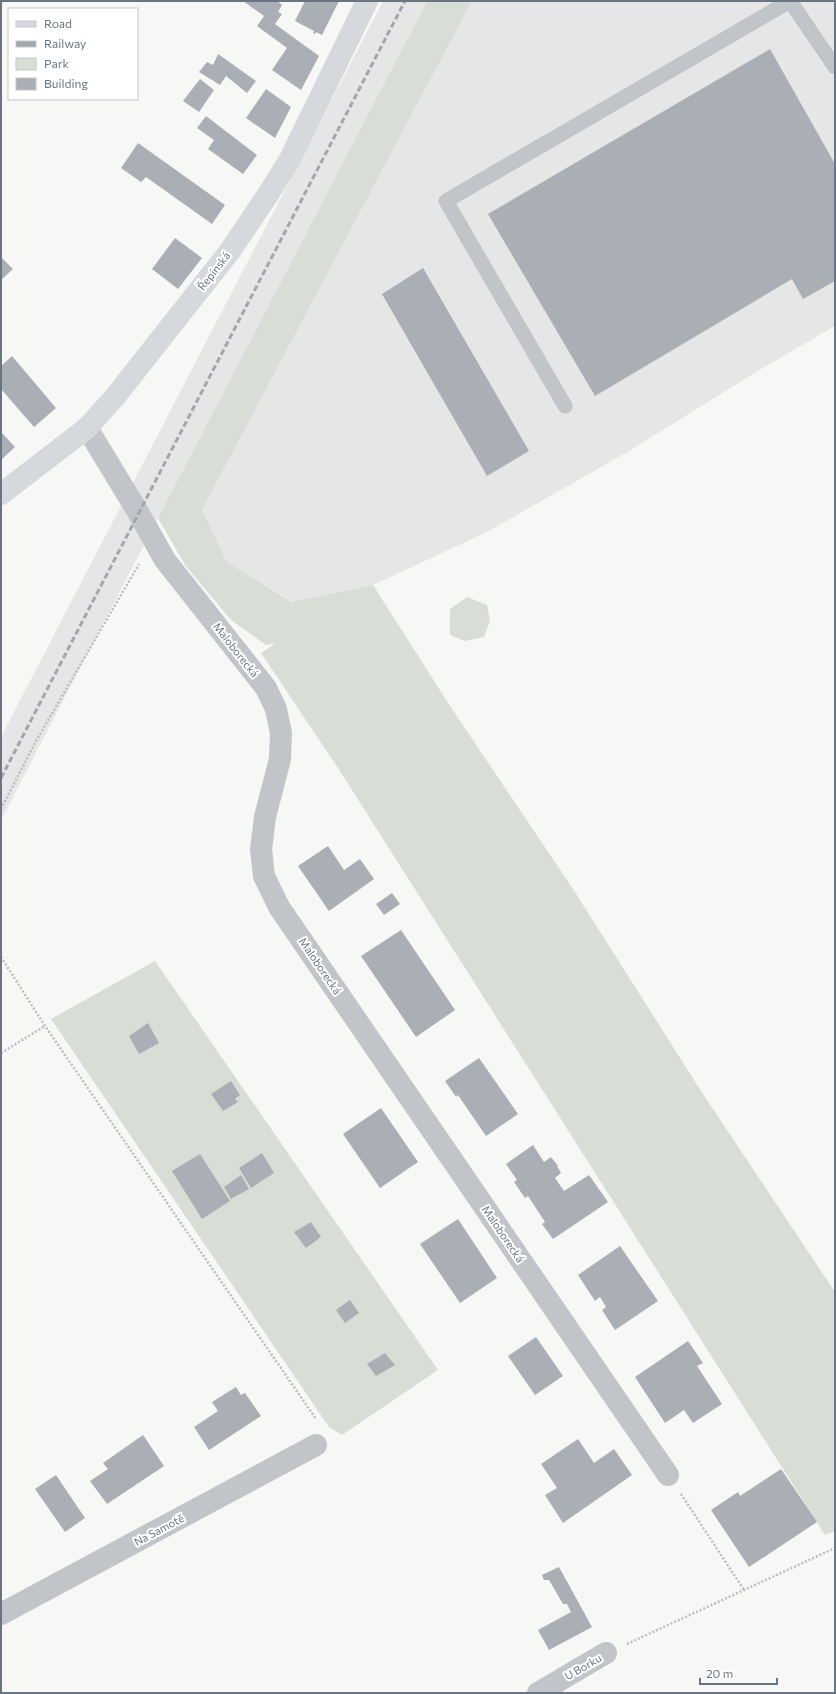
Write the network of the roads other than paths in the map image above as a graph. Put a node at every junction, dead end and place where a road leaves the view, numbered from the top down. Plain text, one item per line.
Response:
1 (367, 1) edge
2 (835, 67) edge
3 (565, 406) dead end
4 (87, 428) junction
5 (1, 494) edge
6 (316, 1445) dead end
7 (668, 1475) road end
8 (1, 1614) edge
9 (606, 1653) road end
10 (538, 1693) edge

1 - 4 street, Řepínská
2 - 3 lane
4 - 5 street, Řepínská
4 - 7 street, Maloborecká
6 - 8 street, Na Samotě
9 - 10 street, U Borku

